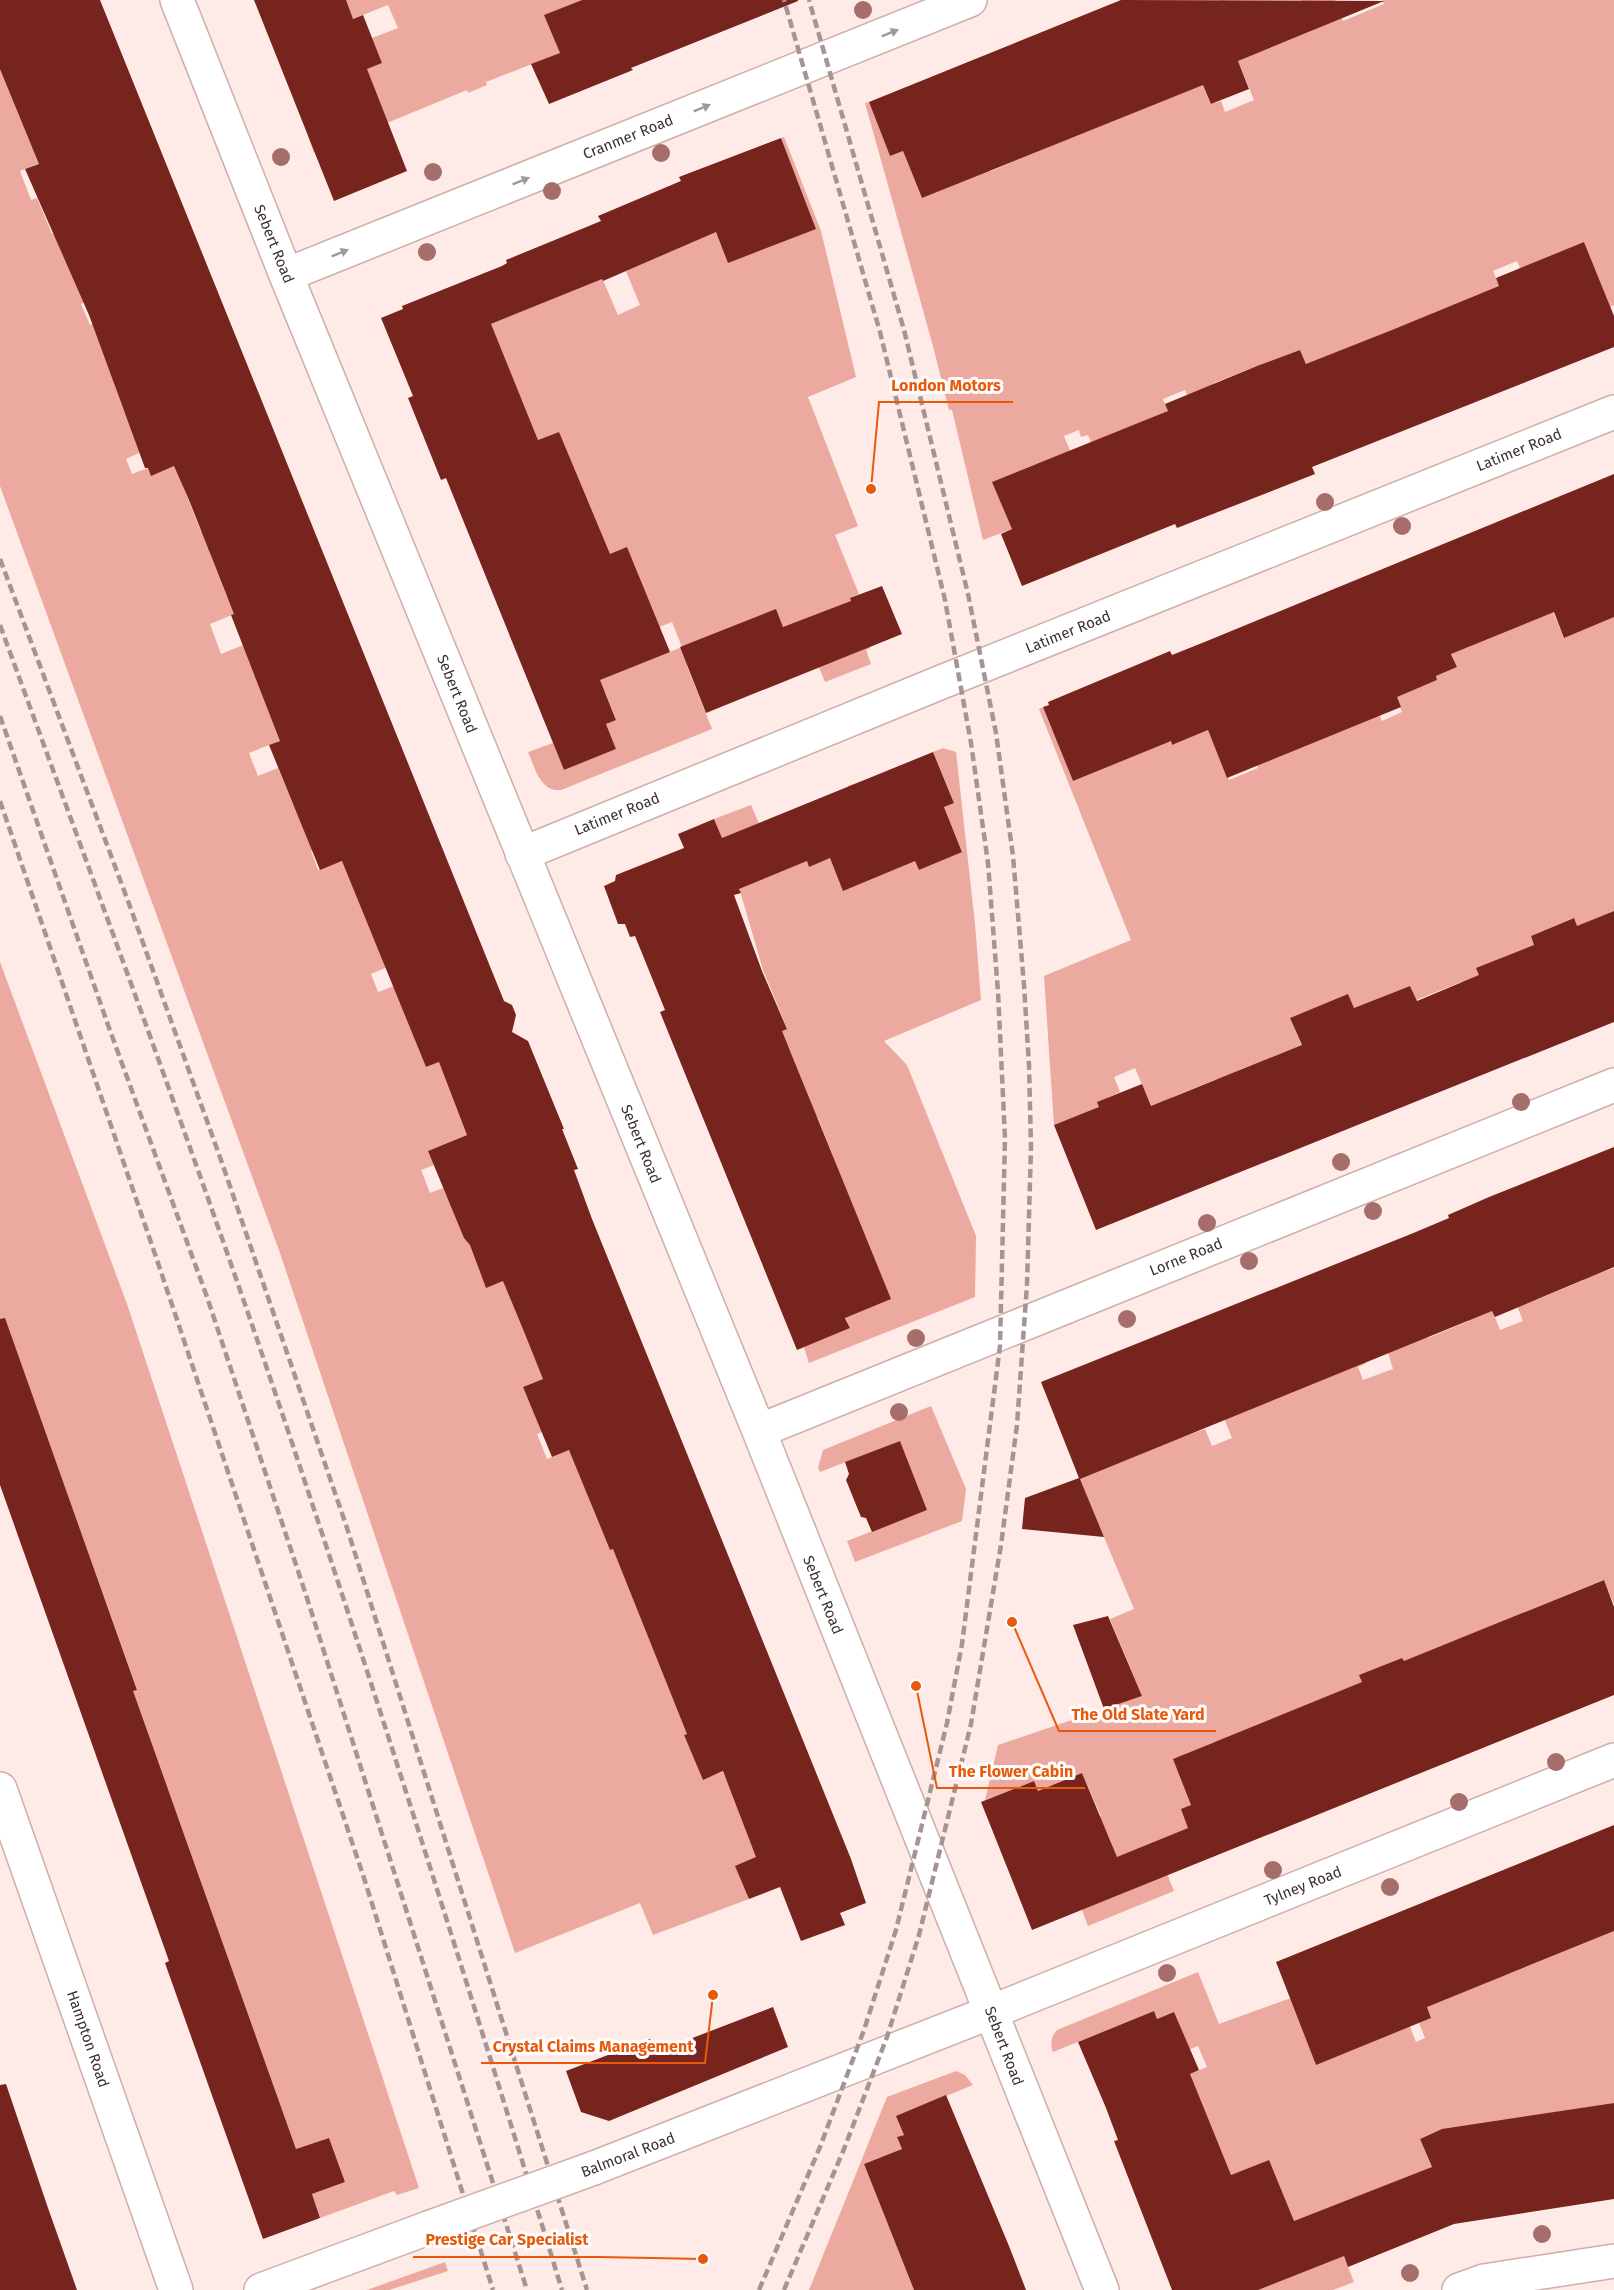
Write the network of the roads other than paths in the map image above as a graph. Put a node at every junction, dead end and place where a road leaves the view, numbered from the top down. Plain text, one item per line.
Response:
1 (177, 0) edge
2 (970, 0) edge
3 (286, 275) junction
4 (1614, 412) edge
5 (522, 854) junction
6 (1614, 1085) edge
7 (759, 1431) junction
8 (1614, 1760) edge
9 (0, 1788) edge
10 (991, 2012) junction
11 (1614, 2261) edge
12 (176, 2290) edge
13 (261, 2290) edge
14 (1102, 2290) edge
15 (1459, 2290) edge

1 - 3 street, Sebert Road
3 -> 2 street, Cranmer Road
3 - 5 street, Sebert Road
4 - 5 street, Latimer Road
5 - 7 street, Sebert Road
6 - 7 street, Lorne Road
7 - 10 street, Sebert Road
8 - 10 street, Tylney Road
9 - 12 street, Hampton Road
10 - 13 street, Balmoral Road, bridge
10 - 14 street, Sebert Road
11 - 15 street

